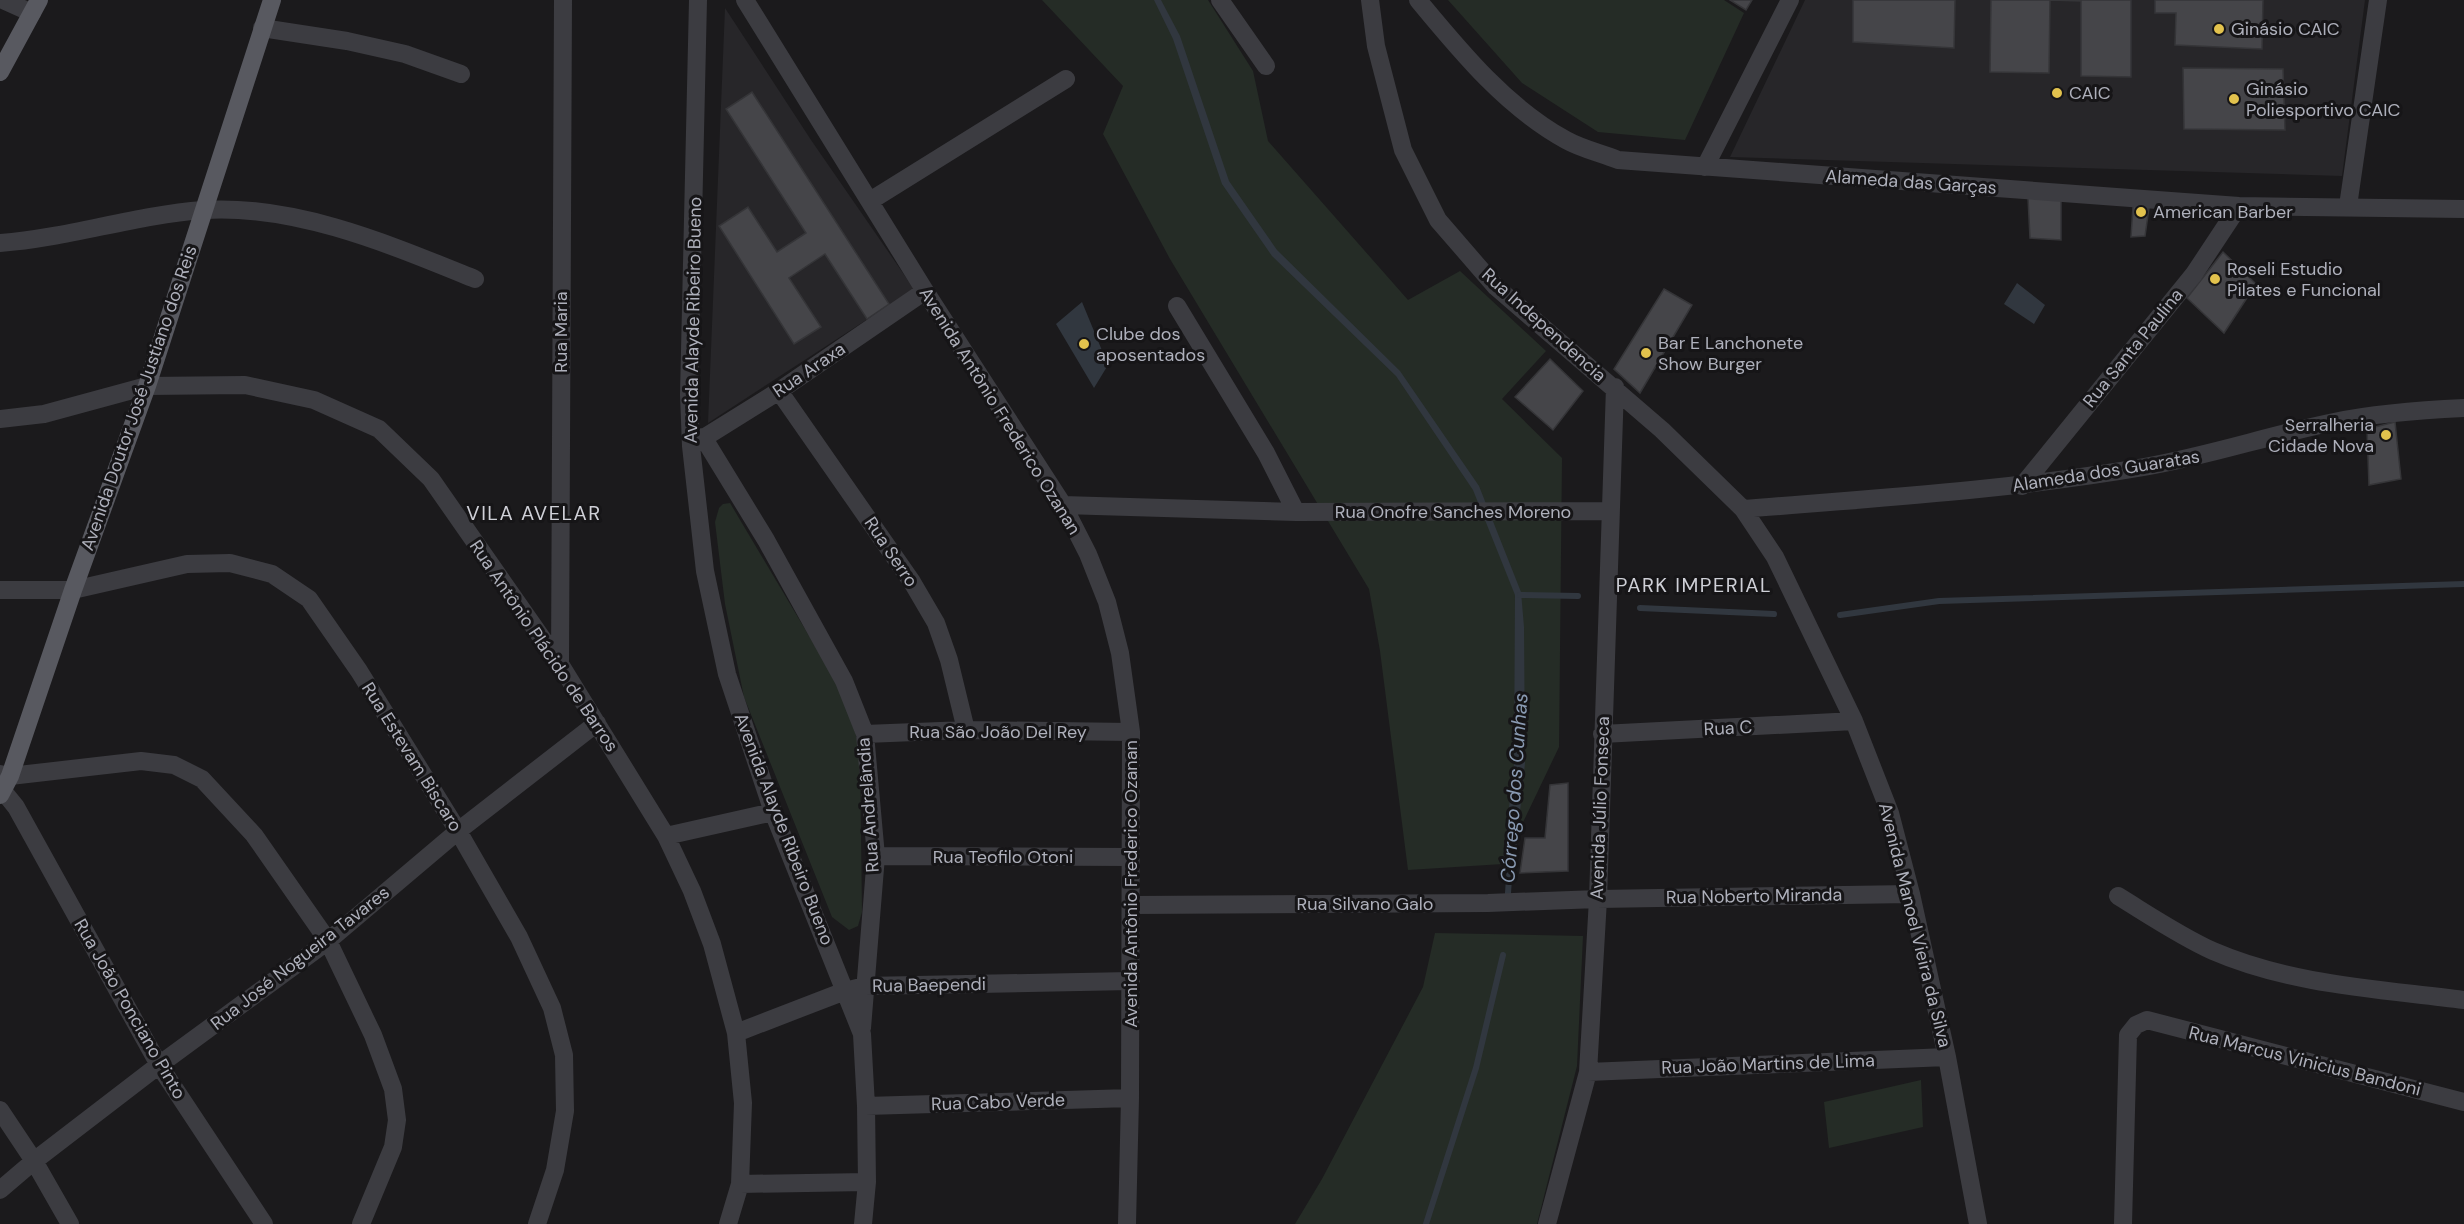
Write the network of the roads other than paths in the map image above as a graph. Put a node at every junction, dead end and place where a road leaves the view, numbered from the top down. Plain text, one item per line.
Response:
1 (3, 0) edge
2 (272, 0) edge
3 (562, 0) edge
4 (698, 0) edge
5 (745, 0) edge
6 (1220, 0) edge
7 (1370, 0) edge
8 (1418, 0) edge
9 (1790, 0) edge
10 (2378, 0) edge
11 (36, 6) edge
12 (262, 28) junction
13 (1266, 66) dead end
14 (0, 72) edge
15 (461, 75) dead end
16 (1066, 78) dead end
17 (1705, 167) junction
18 (870, 201) junction
19 (2239, 206) junction
20 (2348, 206) junction
21 (2464, 209) edge
22 (203, 210) junction
23 (0, 243) edge
24 (475, 279) dead end
25 (925, 291) junction
26 (1177, 306) dead end
27 (147, 386) junction
28 (1614, 387) junction
29 (779, 391) junction
30 (2464, 408) edge
31 (0, 419) edge
32 (697, 441) junction
33 (2022, 486) junction
34 (1063, 505) junction
35 (1743, 509) junction
36 (1610, 511) junction
37 (1296, 512) junction
38 (0, 590) edge
39 (73, 590) junction
40 (560, 664) junction
41 (1854, 721) junction
42 (597, 723) junction
43 (966, 730) junction
44 (1131, 732) junction
45 (865, 734) junction
46 (1602, 734) junction
47 (3, 784) edge
48 (773, 812) junction
49 (458, 831) junction
50 (666, 836) junction
51 (876, 856) junction
52 (1130, 857) junction
53 (1911, 894) junction
54 (2118, 896) dead end
55 (1598, 899) junction
56 (1132, 905) junction
57 (328, 941) junction
58 (1131, 981) junction
59 (865, 986) junction
60 (845, 991) junction
61 (2464, 1000) edge
62 (736, 1033) junction
63 (862, 1034) junction
64 (1947, 1057) junction
65 (159, 1065) junction
66 (1588, 1072) junction
67 (1130, 1098) junction
68 (2464, 1102) edge
69 (866, 1106) junction
70 (0, 1110) edge
71 (34, 1161) junction
72 (867, 1182) junction
73 (740, 1184) junction
74 (0, 1190) edge
75 (70, 1224) edge
76 (264, 1224) edge
77 (362, 1224) edge
78 (537, 1224) edge
79 (728, 1224) edge
80 (863, 1224) edge
81 (1127, 1224) edge
82 (1547, 1224) edge
83 (1978, 1224) edge
84 (2123, 1224) edge

1 - 11 street
2 - 12 main road, Avenida Doutor José Justiano dos Reis
3 - 40 street, Rua Maria
4 - 32 street, Avenida Alayde Ribeiro Bueno
5 - 18 street, Avenida Antônio Frederico Ozanan
6 - 13 street
7 - 28 street, Rua Independencia
8 - 17 street, Alameda das Garças
9 - 17 street
10 - 20 street
11 - 14 main road
12 - 15 street
12 - 22 main road, Avenida Doutor José Justiano dos Reis
16 - 18 street
17 - 19 street, Alameda das Garças
18 - 25 street, Avenida Antônio Frederico Ozanan
19 - 20 street, Alameda das Garças
19 - 33 street, Rua Santa Paulina
20 - 21 street, Alameda das Garças
22 - 23 street
22 - 24 street
22 - 27 main road, Avenida Doutor José Justiano dos Reis
25 - 29 street, Rua Araxa
25 - 34 street, Avenida Antônio Frederico Ozanan
26 - 37 street
27 - 31 street, Rua Antônio Plácido de Barros
27 - 39 main road, Avenida Doutor José Justiano dos Reis
27 - 40 street, Rua Antônio Plácido de Barros
28 - 35 street, Avenida Manoel Vieira da Silva
28 - 36 street, Avenida Júlio Fonseca
29 - 32 street, Rua Araxa
29 - 43 street, Rua Serro
30 - 33 street, Alameda dos Guaratas
32 - 45 street, Rua Andrelândia
32 - 48 street, Avenida Alayde Ribeiro Bueno
33 - 35 street, Alameda dos Guaratas
34 - 37 street, Rua Onofre Sanches Moreno
34 - 44 street, Avenida Antônio Frederico Ozanan
35 - 41 street, Avenida Manoel Vieira da Silva
36 - 37 street, Rua Onofre Sanches Moreno
36 - 46 street, Avenida Júlio Fonseca
38 - 39 street, Rua Estevam Biscaro
39 - 47 main road, Avenida Doutor José Justiano dos Reis
39 - 49 street, Rua Estevam Biscaro
40 - 42 street, Rua Antônio Plácido de Barros
41 - 46 street, Rua C
41 - 53 street, Avenida Manoel Vieira da Silva
42 - 49 street, Rua José Nogueira Tavares
42 - 50 street, Rua Antônio Plácido de Barros
43 - 44 street, Rua São João Del Rey
43 - 45 street, Rua São João Del Rey
44 - 52 street, Avenida Antônio Frederico Ozanan
45 - 51 street, Rua Andrelândia
46 - 55 street, Avenida Júlio Fonseca
47 - 57 street
47 - 65 street, Rua João Ponciano Pinto
48 - 50 street
48 - 60 street, Avenida Alayde Ribeiro Bueno
49 - 57 street, Rua José Nogueira Tavares
49 - 78 street, Rua Estevam Biscaro
50 - 62 street, Rua Antônio Plácido de Barros
51 - 52 street, Rua Teofilo Otoni
51 - 59 street, Rua Andrelândia
52 - 56 street, Avenida Antônio Frederico Ozanan
53 - 55 street, Rua Noberto Miranda
53 - 64 street, Avenida Manoel Vieira da Silva
54 - 61 street
55 - 56 street, Rua Silvano Galo
55 - 66 street, Avenida Júlio Fonseca
56 - 58 street, Avenida Antônio Frederico Ozanan
57 - 65 street, Rua José Nogueira Tavares
57 - 77 street
58 - 59 street, Rua Baependi
58 - 67 street, Avenida Antônio Frederico Ozanan
59 - 60 street, Rua Baependi
59 - 63 street, Rua Andrelândia
60 - 62 street, Rua Baependi
60 - 63 street, Avenida Alayde Ribeiro Bueno
62 - 73 street, Rua Antônio Plácido de Barros
63 - 69 street, Avenida Alayde Ribeiro Bueno
64 - 66 street, Rua João Martins de Lima
64 - 83 street, Avenida Manoel Vieira da Silva
65 - 71 street, Rua José Nogueira Tavares
65 - 76 street, Rua João Ponciano Pinto
66 - 82 street, Avenida Júlio Fonseca
67 - 69 street, Rua Cabo Verde
67 - 81 street, Avenida Antônio Frederico Ozanan
68 - 84 street, Rua Marcus Vinicius Bandoni
69 - 72 street, Avenida Alayde Ribeiro Bueno
70 - 71 street
71 - 74 street, Rua José Nogueira Tavares
71 - 75 street
72 - 73 street
72 - 80 street, Avenida Alayde Ribeiro Bueno
73 - 79 street, Rua Antônio Plácido de Barros

